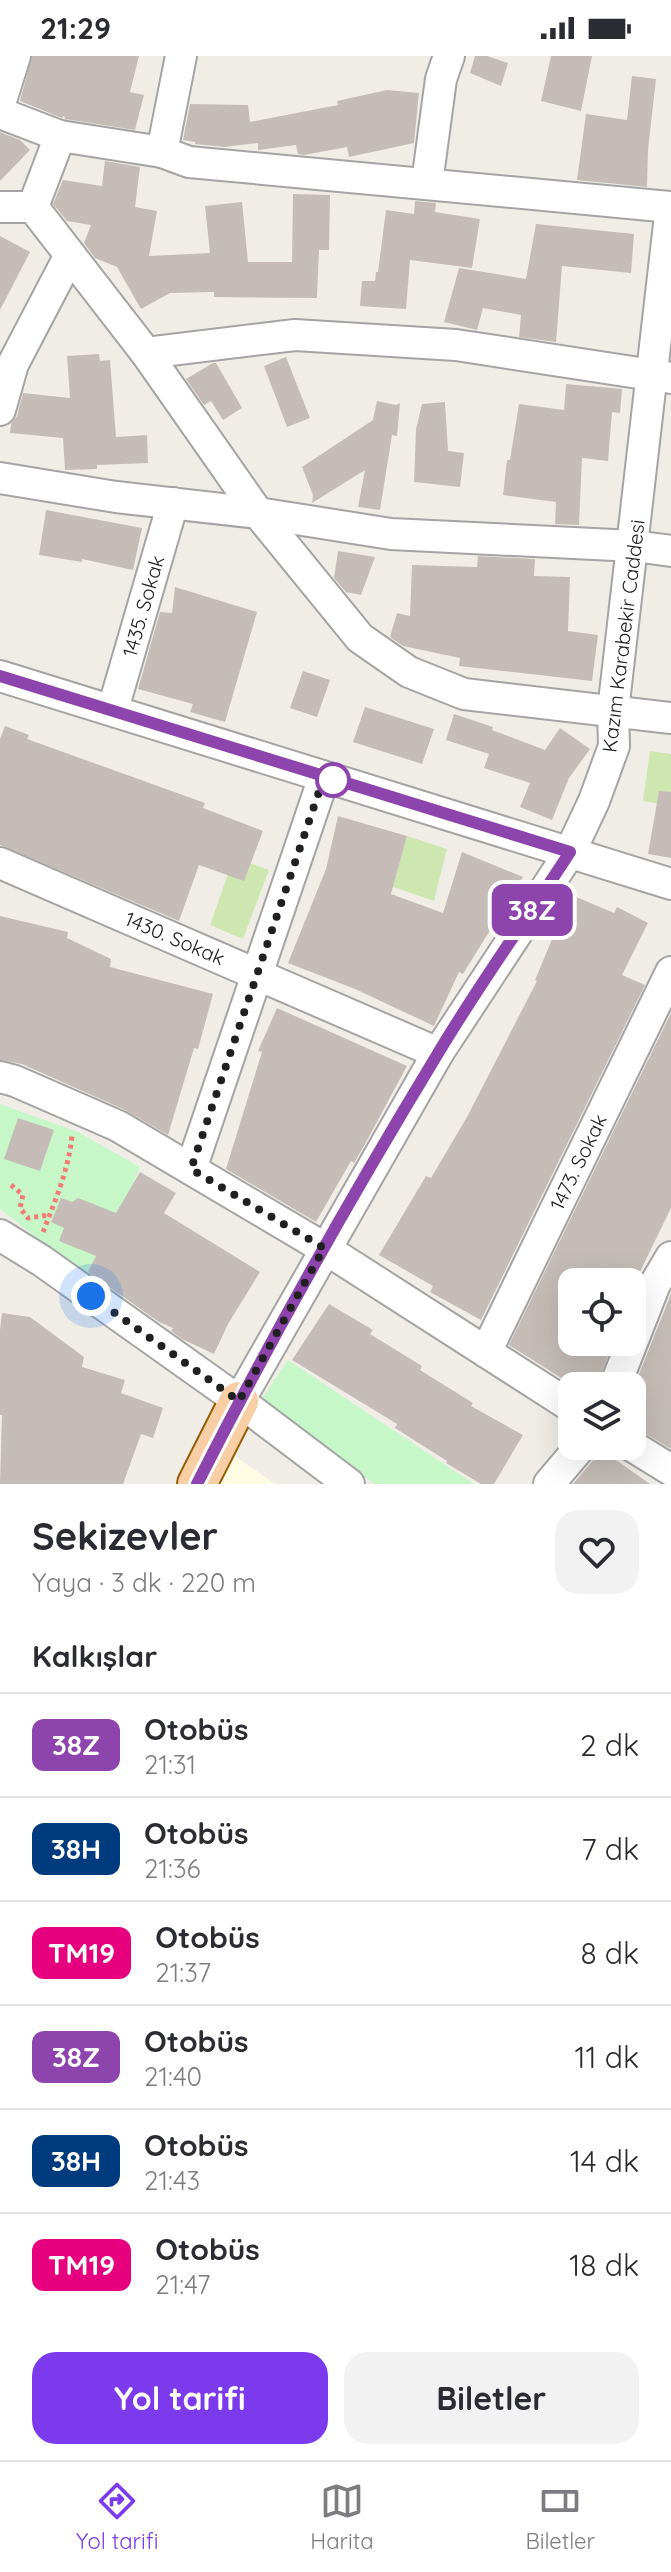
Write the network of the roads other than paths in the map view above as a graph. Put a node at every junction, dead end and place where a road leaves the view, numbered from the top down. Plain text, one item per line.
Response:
1 (15, 56) edge
2 (181, 56) edge
3 (449, 56) edge
4 (0, 104) edge
5 (0, 113) edge
6 (60, 136) junction
7 (162, 152) junction
8 (427, 183) junction
9 (0, 207) edge
10 (33, 207) junction
11 (671, 207) edge
12 (70, 255) junction
13 (146, 353) junction
14 (662, 377) edge
15 (0, 410) edge
16 (0, 478) edge
17 (173, 503) junction
18 (258, 513) junction
19 (634, 546) junction
20 (671, 551) edge
21 (0, 676) edge
22 (113, 709) junction
23 (613, 711) junction
24 (671, 718) edge
25 (324, 777) junction
26 (570, 852) junction
27 (0, 863) edge
28 (671, 884) edge
29 (671, 972) edge
30 (259, 974) junction
31 (438, 1053) junction
32 (0, 1077) edge
33 (191, 1169) junction
34 (0, 1235) edge
35 (324, 1248) junction
36 (671, 1257) edge
37 (663, 1287) edge
38 (486, 1352) junction
39 (622, 1372) edge
40 (558, 1398) edge
41 (239, 1401) junction
42 (646, 1455) edge
43 (569, 1460) edge
44 (671, 1470) edge
45 (197, 1484) edge
46 (349, 1484) edge
47 (549, 1484) edge

1 - 4 street
2 - 7 street
3 - 8 street
5 - 6 street
6 - 7 street
6 - 10 street
7 - 8 street
8 - 11 street
9 - 10 street
10 - 12 street
11 - 14 street, Kazım Karabekir Caddesi
12 - 13 street
12 - 15 street
13 - 14 street
13 - 18 street
14 - 19 street, Kazım Karabekir Caddesi
16 - 17 street
17 - 18 street
17 - 22 street, 1435. Sokak
18 - 19 street
18 - 23 street
19 - 20 street
19 - 23 street, Kazım Karabekir Caddesi
21 - 22 street
22 - 25 street
23 - 24 street
23 - 26 street, Kazım Karabekir Caddesi
25 - 26 street
25 - 30 street
26 - 28 street
26 - 31 street, Kazım Karabekir Caddesi
27 - 30 street, 1430. Sokak
29 - 38 street, 1473. Sokak
30 - 31 street, 1430. Sokak
30 - 33 street
31 - 35 street, Kazım Karabekir Caddesi
32 - 33 street
33 - 35 street
34 - 41 street
35 - 38 street
35 - 41 street, Kazım Karabekir Caddesi
36 - 37 street
37 - 39 street
38 - 40 street
41 - 45 main road, Kazım Karabekir Caddesi
41 - 46 street
42 - 44 street
43 - 47 street

